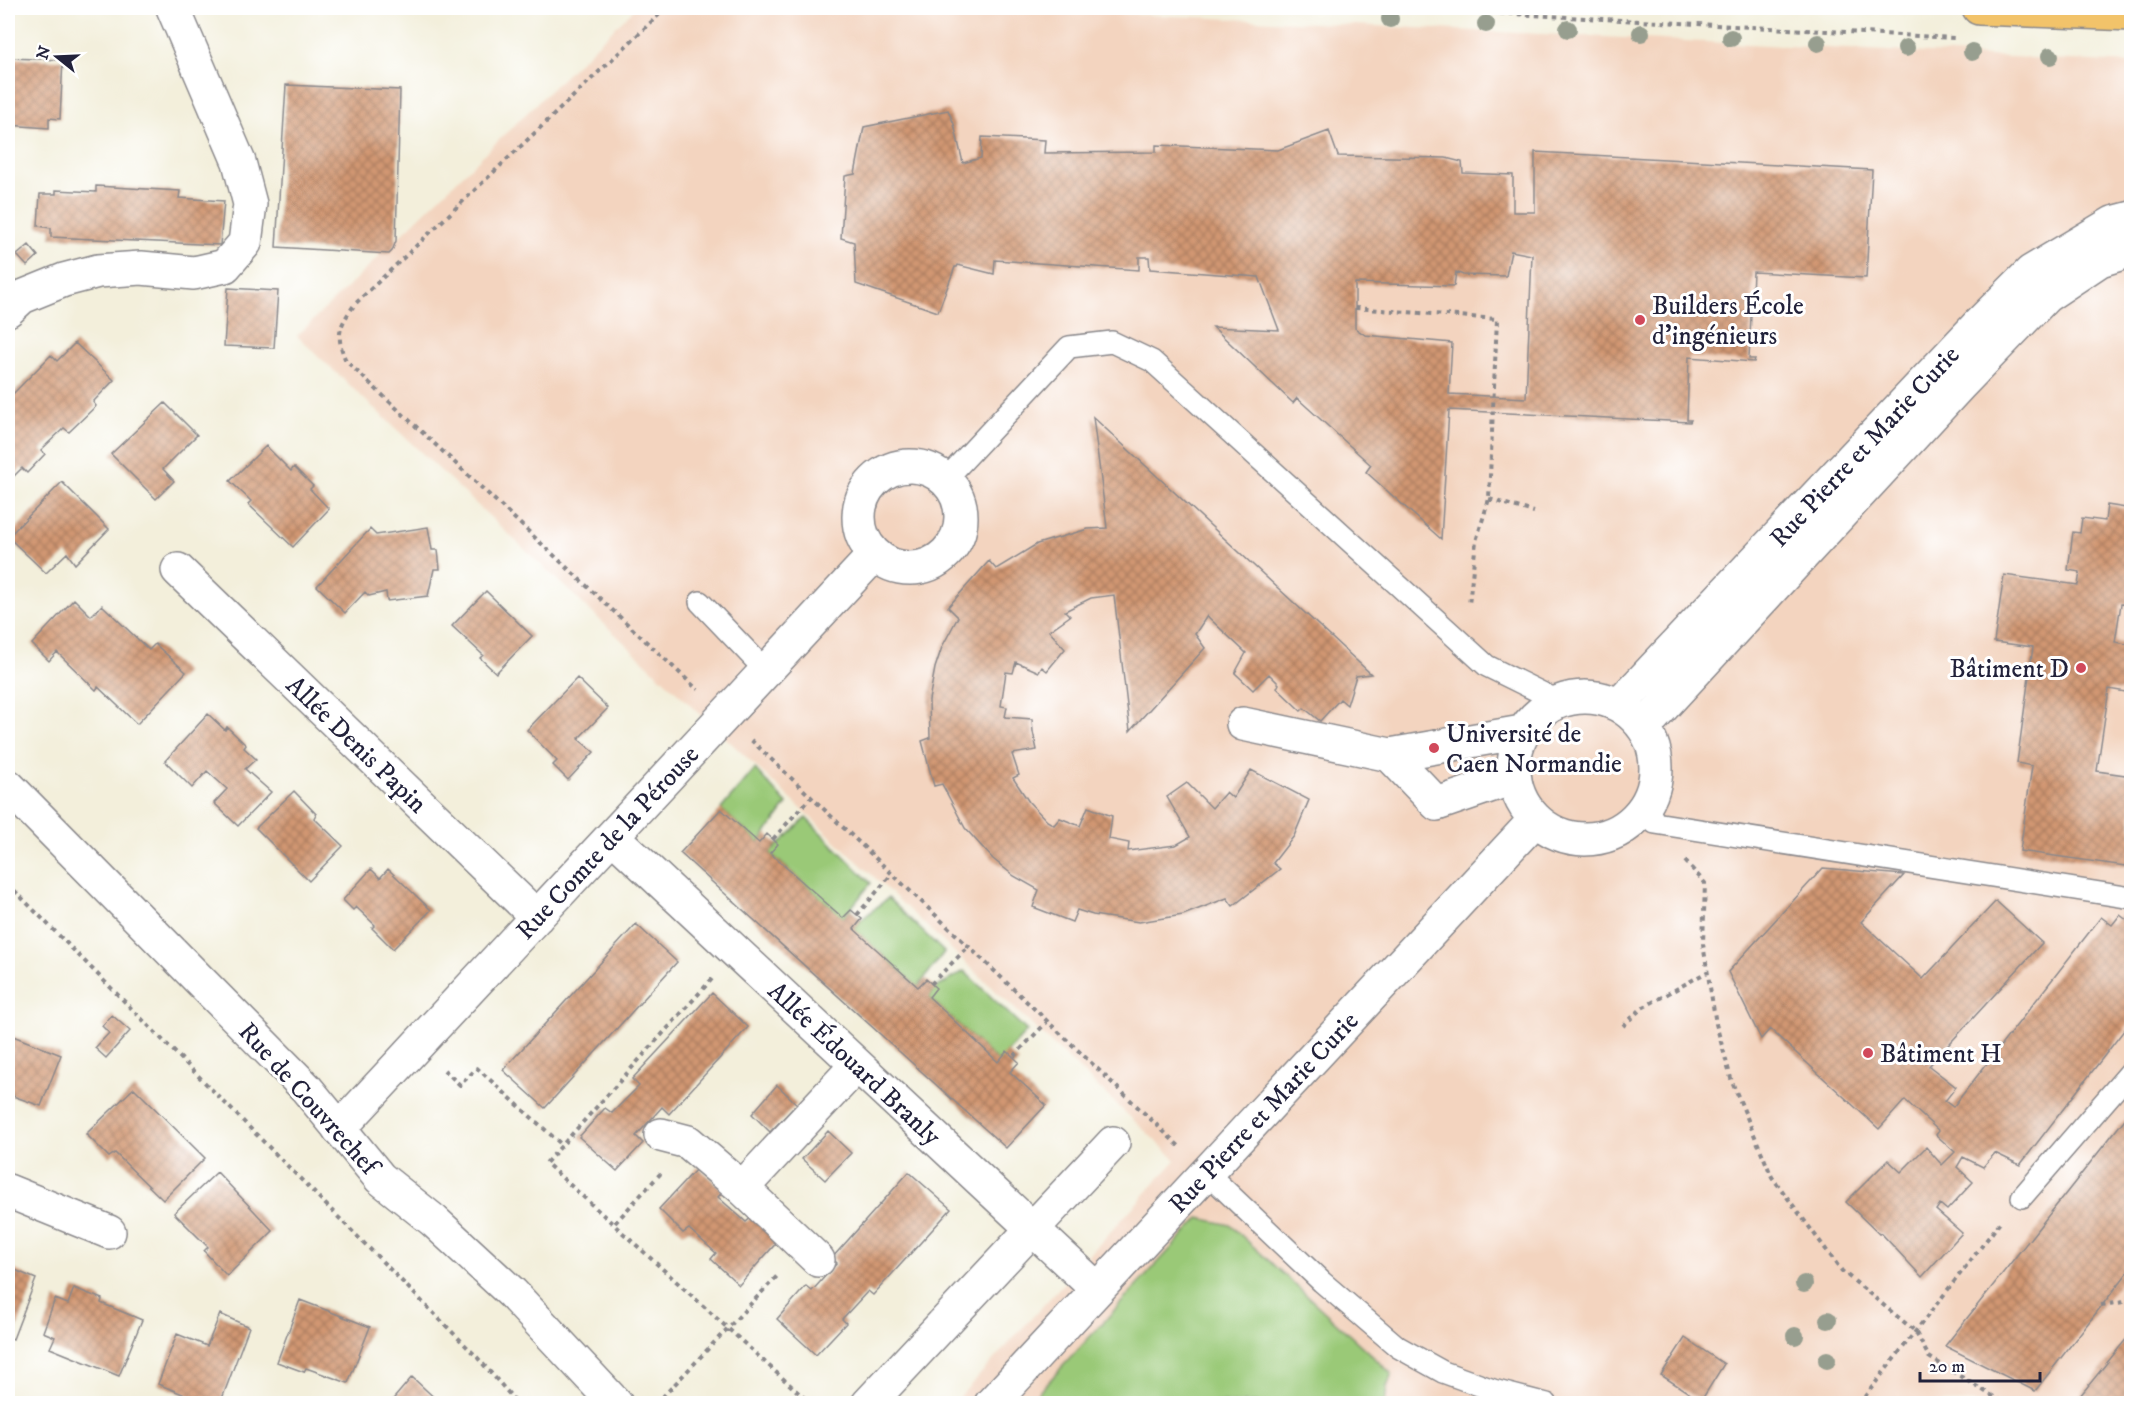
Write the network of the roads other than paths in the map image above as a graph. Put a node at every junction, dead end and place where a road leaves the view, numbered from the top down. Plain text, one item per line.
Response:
1 (173, 8) edge
2 (1978, 8) edge
3 (2132, 14) edge
4 (2132, 218) edge
5 (2132, 250) edge
6 (8, 310) edge
7 (945, 480) junction
8 (875, 555) junction
9 (178, 570) dead end
10 (700, 602) dead end
11 (766, 671) junction
12 (1558, 701) junction
13 (1619, 705) junction
14 (1243, 724) dead end
15 (1644, 727) junction
16 (1522, 732) junction
17 (1390, 755) junction
18 (1513, 778) junction
19 (8, 786) edge
20 (1650, 814) junction
21 (1535, 820) junction
22 (612, 836) junction
23 (2132, 898) edge
24 (537, 917) junction
25 (857, 1065) junction
26 (2132, 1070) edge
27 (339, 1130) junction
28 (674, 1139) road end
29 (1113, 1143) dead end
30 (1206, 1172) junction
31 (742, 1188) junction
32 (8, 1191) edge
33 (2022, 1197) road end
34 (1032, 1229) junction
35 (109, 1232) dead end
36 (811, 1254) road end
37 (1097, 1289) junction
38 (616, 1404) edge
39 (868, 1404) edge
40 (991, 1404) edge
41 (1547, 1404) edge

1 - 6 street
2 - 3 main road
4 - 13 street, Rue Pierre et Marie Curie
5 - 15 street, Rue Pierre et Marie Curie
7 - 8 street
7 - 8 street
7 - 12 lane
8 - 11 street, Rue Comte de la Pérouse
9 - 24 street, Allée Denis Papin
10 - 11 lane
11 - 22 street, Rue Comte de la Pérouse
12 - 13 street
12 - 16 street
13 - 15 street
14 - 17 street
15 - 20 street
16 - 17 street
16 - 18 street
17 - 18 street
18 - 21 street
19 - 27 street, Rue de Couvrechef
20 - 21 street
20 - 23 lane
21 - 30 street, Rue Pierre et Marie Curie
22 - 24 street, Rue Comte de la Pérouse
22 - 25 street, Allée Édouard Branly
24 - 27 street, Rue Comte de la Pérouse
25 - 31 street
25 - 34 street, Allée Édouard Branly
26 - 33 lane
27 - 38 street, Rue de Couvrechef
28 - 31 street
29 - 34 street
30 - 37 street, Rue Pierre et Marie Curie
30 - 41 lane
31 - 36 street
32 - 35 street
34 - 37 street, Allée Édouard Branly
34 - 39 street
37 - 40 street, Rue Pierre et Marie Curie

